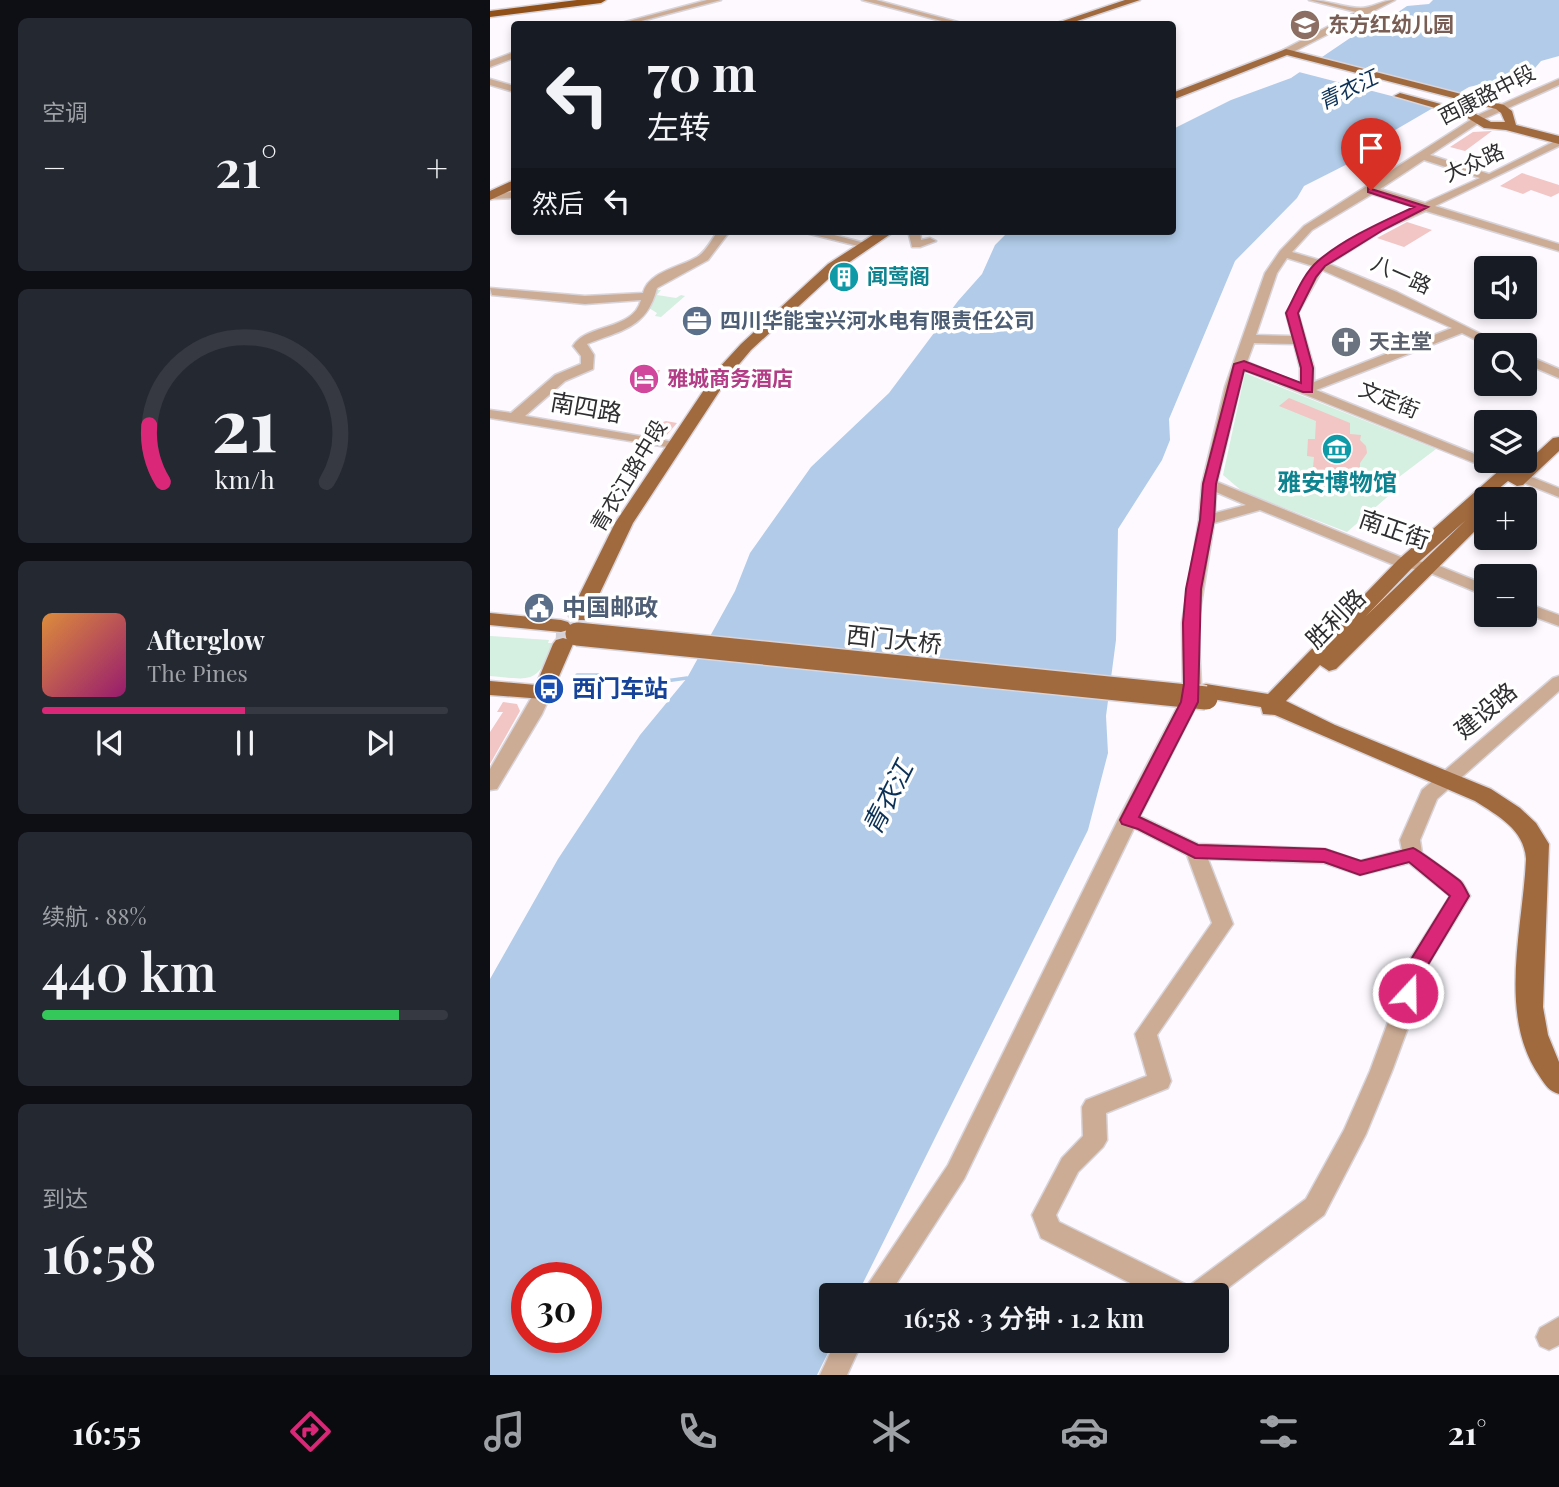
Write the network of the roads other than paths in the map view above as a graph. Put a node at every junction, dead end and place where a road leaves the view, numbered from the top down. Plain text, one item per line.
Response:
1 (586, 0) edge
2 (601, 0) edge
3 (717, 0) edge
4 (866, 0) edge
5 (1135, 0) edge
6 (1142, 0) edge
7 (1313, 0) edge
8 (1391, 0) edge
9 (1364, 11) junction
10 (490, 13) edge
11 (634, 21) edge
12 (949, 21) edge
13 (1068, 21) edge
14 (1076, 21) edge
15 (1290, 53) junction
16 (511, 56) edge
17 (1270, 62) junction
18 (490, 64) edge
19 (1287, 66) dead end
20 (490, 82) edge
21 (1559, 82) edge
22 (511, 88) edge
23 (1176, 93) edge
24 (1392, 94) dead end
25 (1495, 105) junction
26 (1477, 116) junction
27 (1508, 123) junction
28 (1559, 140) edge
29 (1422, 156) junction
30 (1489, 177) junction
31 (511, 184) edge
32 (1371, 190) junction
33 (490, 195) edge
34 (511, 195) edge
35 (1423, 207) junction
36 (720, 235) edge
37 (822, 235) edge
38 (882, 235) edge
39 (915, 235) edge
40 (930, 241) dead end
41 (866, 245) junction
42 (1559, 248) edge
43 (1284, 253) junction
44 (1321, 264) junction
45 (492, 290) dead end
46 (647, 296) junction
47 (1462, 328) junction
48 (1474, 334) edge
49 (1249, 339) junction
50 (1300, 340) junction
51 (1240, 364) junction
52 (1537, 364) edge
53 (1307, 368) junction
54 (1356, 368) junction
55 (1559, 374) edge
56 (1307, 389) junction
57 (490, 414) edge
58 (514, 418) junction
59 (1559, 425) edge
60 (1559, 442) edge
61 (674, 446) junction
62 (1537, 448) edge
63 (1474, 450) edge
64 (1537, 456) edge
65 (1512, 473) edge
66 (1528, 473) edge
67 (1209, 484) junction
68 (1559, 493) edge
69 (1262, 505) junction
70 (1207, 520) junction
71 (1474, 521) edge
72 (1405, 564) junction
73 (1426, 566) junction
74 (1474, 586) edge
75 (1537, 612) edge
76 (490, 619) edge
77 (1559, 621) edge
78 (490, 627) edge
79 (569, 630) junction
80 (1559, 682) edge
81 (490, 688) edge
82 (542, 692) junction
83 (1198, 694) junction
84 (1276, 707) junction
85 (1445, 779) junction
86 (490, 784) edge
87 (1128, 820) junction
88 (1195, 851) junction
89 (1413, 855) junction
90 (1559, 1083) edge
91 (882, 1283) edge
92 (1156, 1283) edge
93 (1214, 1283) edge
94 (844, 1353) edge
95 (834, 1375) edge

1 - 10 highway
2 - 10 highway
3 - 11 street
4 - 12 street
5 - 13 main road
6 - 14 main road
7 - 9 street
8 - 9 street
9 - 15 street
15 - 17 main road
15 - 25 main road
16 - 18 street
17 - 19 main road
17 - 23 main road
20 - 22 street
21 - 25 street, 西康路中段
24 - 26 main road
25 - 26 street, 西康路中段
25 - 27 main road
26 - 27 main road
26 - 29 street, 西康路中段
27 - 28 main road
28 - 30 street, 大众路
29 - 30 street
29 - 32 street, 西康路中段
30 - 35 street, 大众路
31 - 33 main road
32 - 35 street
32 - 43 street, 西康路中段
33 - 34 street
35 - 42 street
35 - 44 street, 大众路
36 - 46 street
37 - 41 street
38 - 41 main road, 青衣江路中段
39 - 40 street
41 - 61 main road, 青衣江路中段
43 - 44 street, 八一路
43 - 49 street, 西康路中段
44 - 47 street, 八一路
44 - 50 street, 大众路
45 - 46 street
46 - 58 street
47 - 48 street, 八一路
47 - 54 street
49 - 50 street
49 - 51 street, 西康路中段
50 - 53 street, 大众路
51 - 56 street, 文定街
51 - 67 street, 西康路中段
52 - 55 street
53 - 54 street
53 - 56 street, 大众路
54 - 56 street
56 - 63 street, 文定街
57 - 58 street, 南四路
58 - 61 street, 南四路
59 - 62 main road
60 - 64 main road
61 - 79 main road, 青衣江路中段
65 - 72 main road, 胜利路
66 - 68 street, 文定街
67 - 69 street, 南正街
67 - 70 street, 西康路中段
69 - 70 street
69 - 72 street, 南正街
70 - 83 street, 西康路中段
71 - 73 main road, 胜利路
72 - 73 street, 南正街
72 - 84 main road, 胜利路
73 - 74 street, 南正街
73 - 84 main road, 胜利路
75 - 77 street
76 - 79 main road
78 - 79 main road
79 - 82 main road, 青衣江路中段
79 - 83 main road, 西门大桥, bridge
80 - 85 street, 建设路
81 - 82 main road
82 - 86 street
83 - 84 main road, 西门大桥
83 - 87 street
84 - 85 main road, 西门大桥
85 - 89 street, 建设路
85 - 90 main road, 西门大桥
87 - 88 street
87 - 91 street
88 - 89 street
88 - 92 street
89 - 93 street
94 - 95 street

